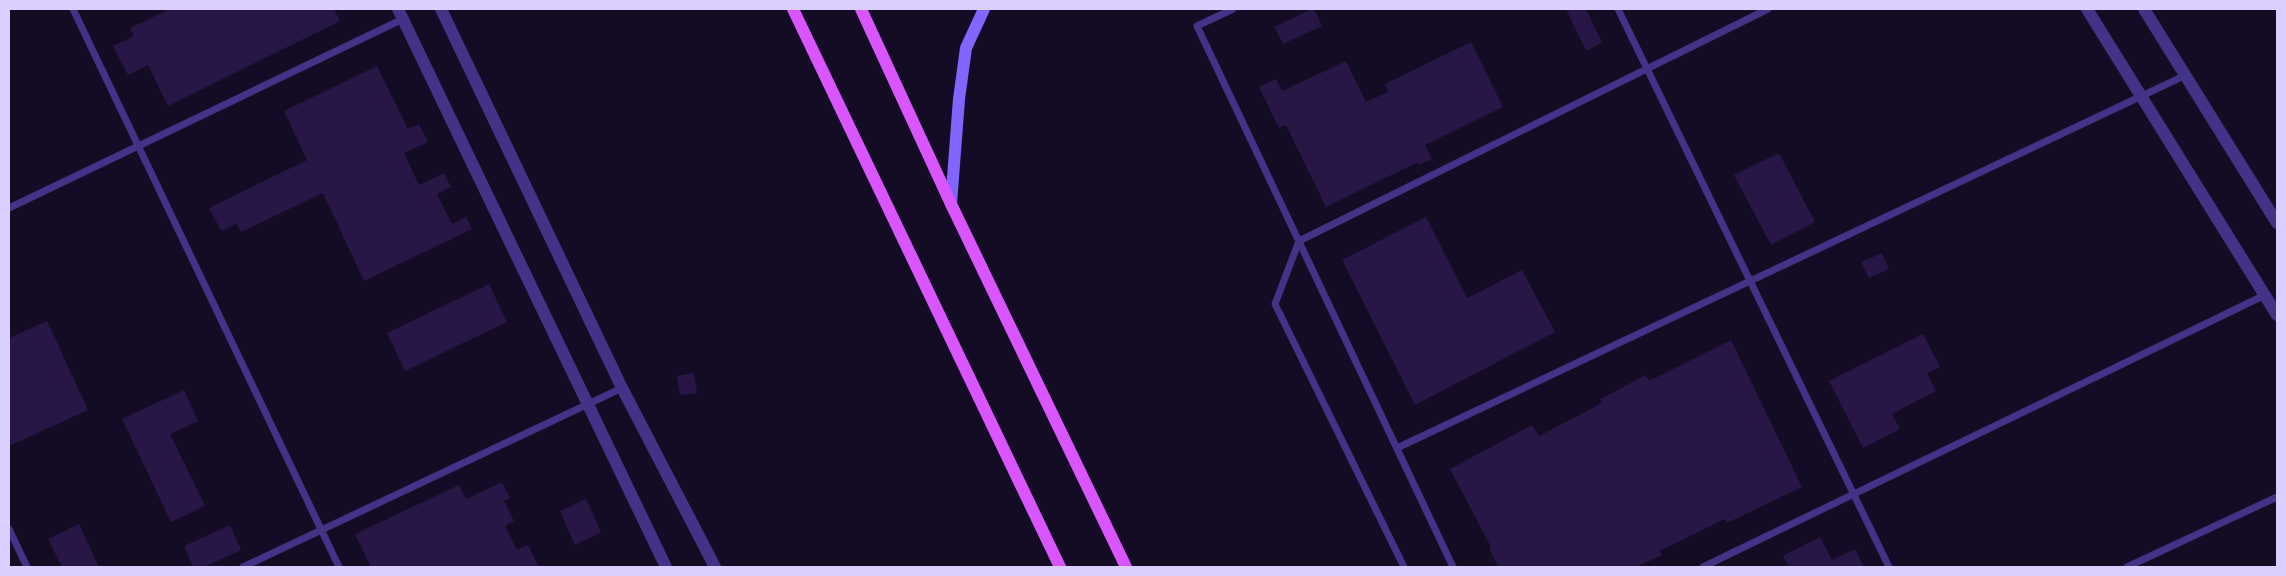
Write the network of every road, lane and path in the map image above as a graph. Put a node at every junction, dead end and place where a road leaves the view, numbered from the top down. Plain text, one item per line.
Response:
1 (73, 9) edge
2 (441, 9) edge
3 (793, 9) edge
4 (861, 9) edge
5 (984, 9) edge
6 (1233, 9) edge
7 (1618, 9) edge
8 (1768, 9) edge
9 (2088, 9) edge
10 (2144, 9) edge
11 (401, 14) edge
12 (1647, 69) junction
13 (2186, 75) junction
14 (2142, 96) junction
15 (138, 146) junction
16 (951, 204) junction
17 (9, 208) edge
18 (2277, 223) edge
19 (1299, 241) junction
20 (1750, 281) junction
21 (2265, 296) junction
22 (2277, 315) edge
23 (622, 388) junction
24 (588, 404) junction
25 (1397, 448) junction
26 (1854, 494) junction
27 (2277, 497) edge
28 (9, 530) edge
29 (321, 530) junction
30 (27, 567) edge
31 (243, 567) edge
32 (339, 567) edge
33 (666, 567) edge
34 (715, 567) edge
35 (1060, 567) edge
36 (1126, 567) edge
37 (1404, 567) edge
38 (1453, 567) edge
39 (1703, 567) edge
40 (1889, 567) edge
41 (2126, 567) edge

1 - 15 lane
2 - 23 street
3 - 35 main road
4 - 16 main road
5 - 16 main road
6 - 19 lane
7 - 12 lane
8 - 12 lane
9 - 14 street
10 - 13 street
11 - 15 lane
11 - 24 street
12 - 19 lane
12 - 20 lane
13 - 14 lane
13 - 18 street
14 - 20 lane
14 - 21 street
15 - 17 lane
15 - 29 lane
16 - 36 main road
19 - 25 lane
19 - 37 lane
20 - 25 lane
20 - 26 lane
21 - 22 street
21 - 26 lane
23 - 24 lane
23 - 34 street
24 - 29 lane
24 - 33 street
25 - 38 lane
26 - 39 lane
26 - 40 lane
27 - 41 lane
28 - 30 lane
29 - 31 lane
29 - 32 lane

